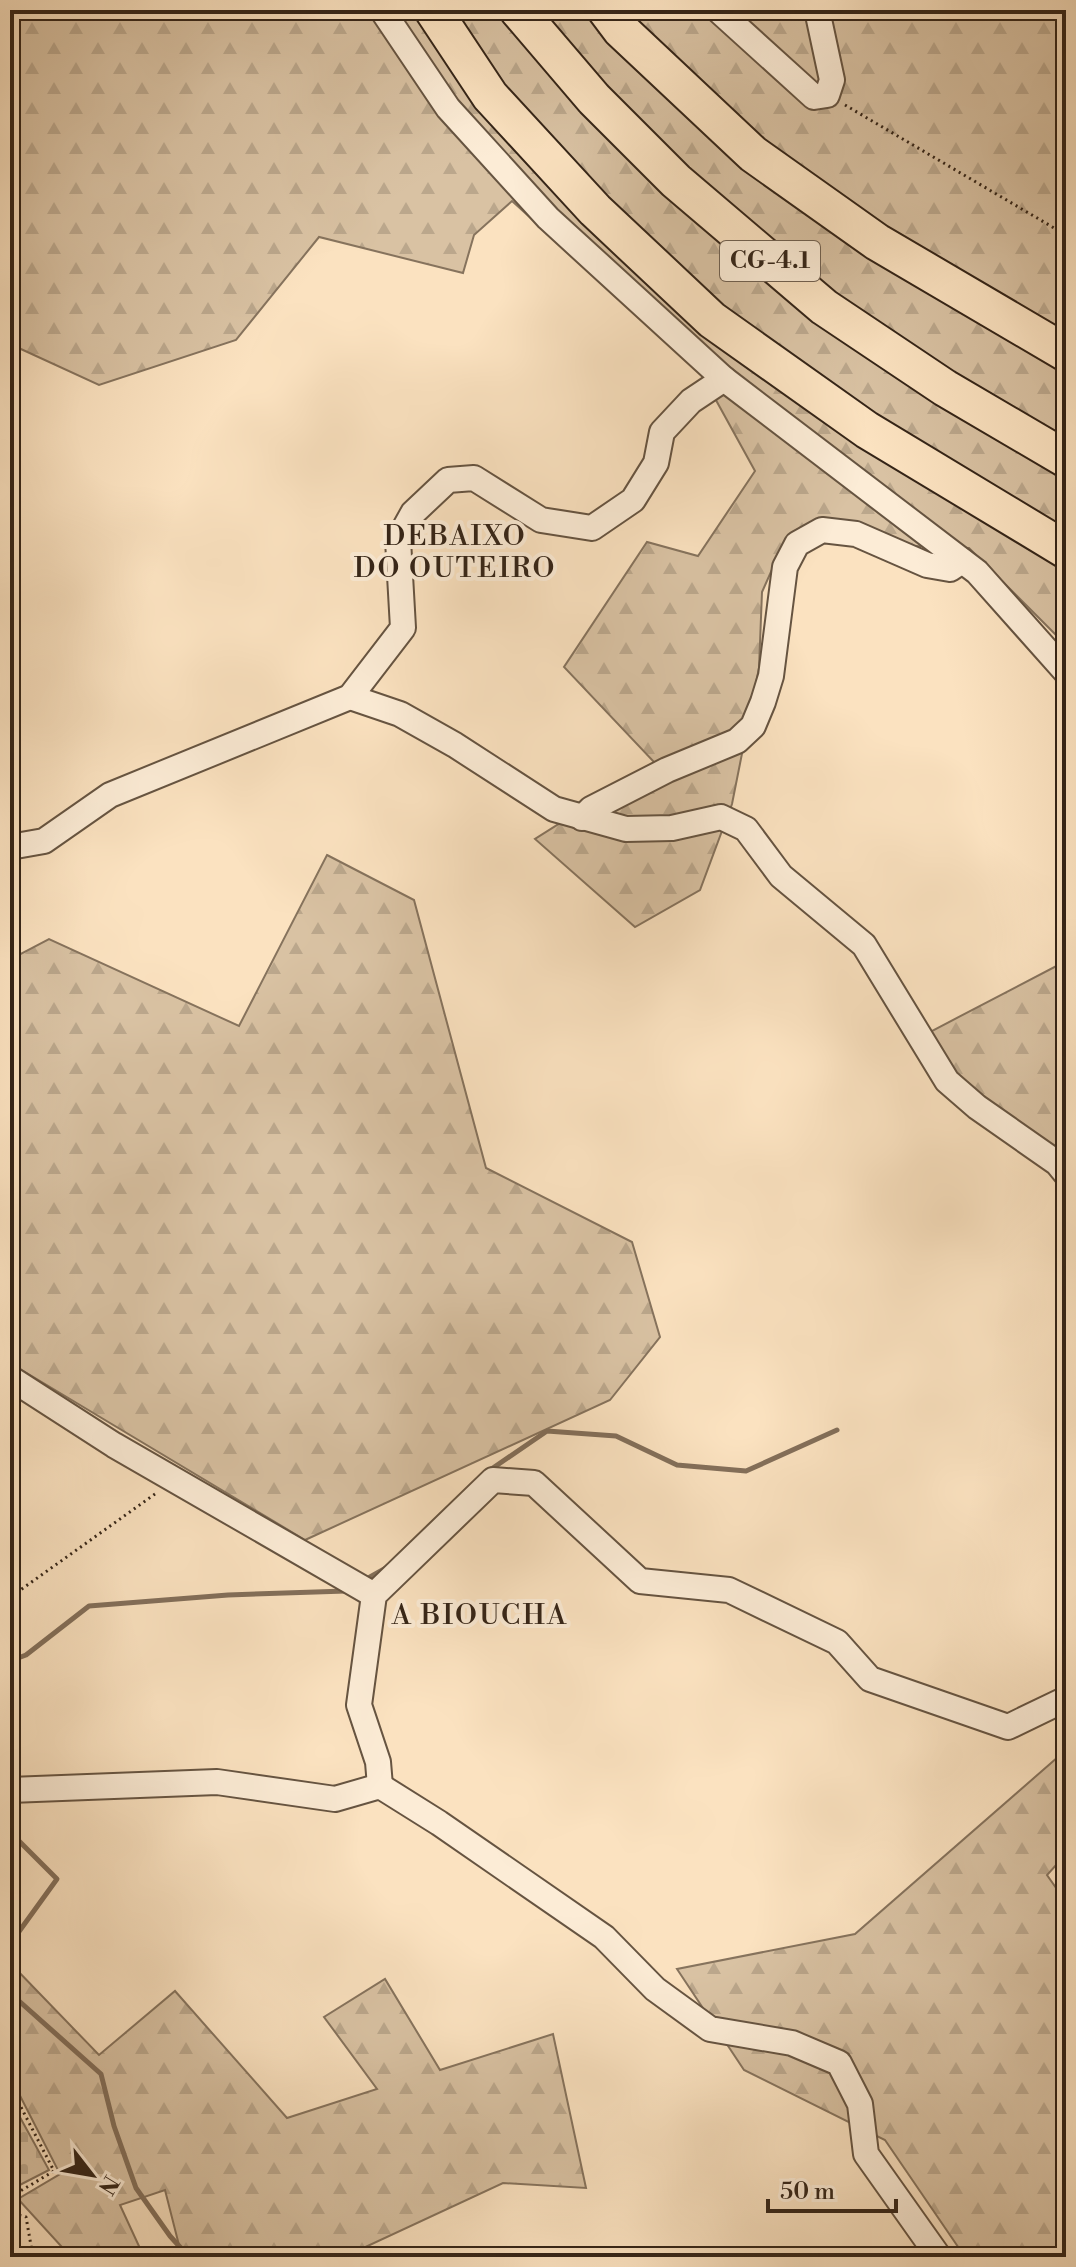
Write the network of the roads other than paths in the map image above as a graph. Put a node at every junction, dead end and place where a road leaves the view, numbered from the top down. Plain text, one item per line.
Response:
1 (382, 10) edge
2 (433, 10) edge
3 (518, 10) edge
4 (606, 10) edge
5 (718, 10) edge
6 (817, 10) edge
7 (1066, 353) edge
8 (724, 379) junction
9 (1066, 459) edge
10 (1066, 550) edge
11 (962, 561) junction
12 (1066, 672) edge
13 (350, 697) junction
14 (582, 818) junction
15 (10, 847) edge
16 (1066, 1174) edge
17 (10, 1378) edge
18 (374, 1595) junction
19 (1066, 1699) edge
20 (380, 1786) junction
21 (10, 1790) edge
22 (939, 2257) edge

1 - 8 street
2 - 10 highway
3 - 9 highway, CG-4.1
4 - 7 highway
5 - 6 street
8 - 11 street
8 - 13 street
11 - 12 street
11 - 14 street
13 - 14 street
13 - 15 street
14 - 16 street
17 - 18 street
18 - 19 street
18 - 20 street
20 - 21 street
20 - 22 street

